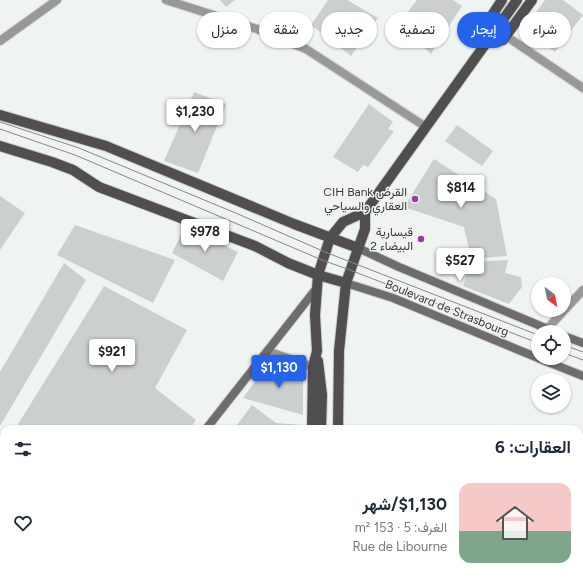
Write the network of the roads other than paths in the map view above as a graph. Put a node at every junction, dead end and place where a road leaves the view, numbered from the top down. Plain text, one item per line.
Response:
1 (57, 0) edge
2 (166, 0) edge
3 (502, 0) edge
4 (517, 0) edge
5 (532, 0) edge
6 (494, 12) edge
7 (509, 12) edge
8 (511, 29) edge
9 (511, 39) edge
10 (0, 41) edge
11 (484, 48) edge
12 (583, 88) edge
13 (0, 115) edge
14 (426, 126) junction
15 (0, 146) edge
16 (365, 212) junction
17 (330, 238) junction
18 (358, 248) junction
19 (318, 275) junction
20 (346, 282) junction
21 (316, 289) junction
22 (583, 290) edge
23 (537, 325) edge
24 (556, 325) edge
25 (571, 339) edge
26 (583, 343) edge
27 (267, 351) junction
28 (316, 351) junction
29 (339, 351) junction
30 (531, 355) edge
31 (556, 365) edge
32 (313, 366) junction
33 (583, 376) edge
34 (209, 425) edge
35 (312, 425) edge
36 (321, 425) edge
37 (331, 425) edge
38 (338, 425) edge

1 - 10 street
2 - 14 street
3 - 6 main road
4 - 7 main road
5 - 8 main road
9 - 12 street
11 - 14 main road
13 - 17 main road
14 - 16 main road
15 - 19 main road
16 - 17 main road
16 - 18 main road
17 - 18 main road
17 - 19 main road
18 - 20 main road
18 - 23 main road, Boulevard de Strasbourg
19 - 20 main road
19 - 21 main road
20 - 29 main road
20 - 30 main road, Boulevard de Strasbourg
21 - 27 main road
21 - 28 main road
22 - 24 street
25 - 26 main road
27 - 32 street
27 - 34 main road
28 - 32 main road
28 - 36 main road
29 - 37 main road
29 - 38 main road
31 - 33 main road, Boulevard de Strasbourg
32 - 35 main road

